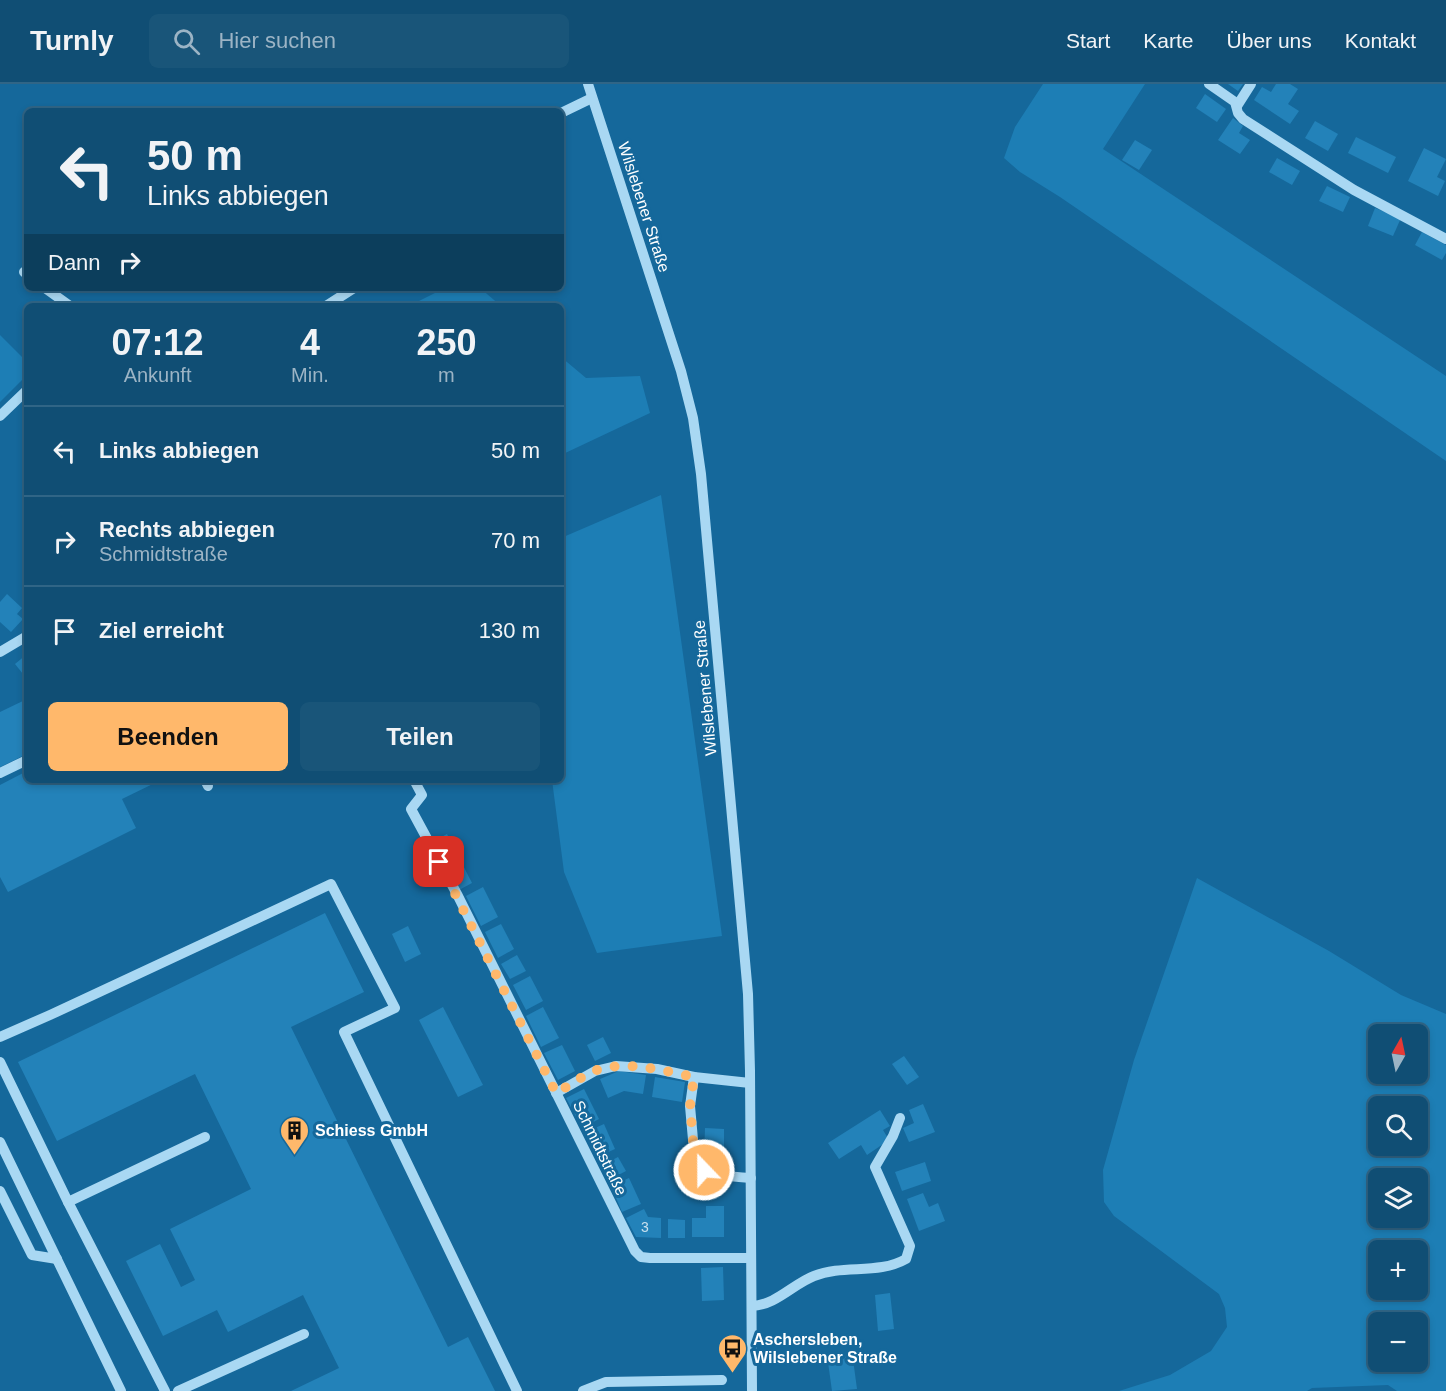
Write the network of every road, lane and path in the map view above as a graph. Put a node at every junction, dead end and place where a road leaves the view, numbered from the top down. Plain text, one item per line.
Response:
1 (588, 84) edge
2 (1209, 84) edge
3 (1251, 84) edge
4 (592, 98) junction
5 (1237, 106) junction
6 (564, 112) edge
7 (1446, 239) edge
8 (49, 291) edge
9 (349, 291) edge
10 (66, 303) edge
11 (331, 303) edge
12 (24, 393) edge
13 (0, 416) edge
14 (24, 638) edge
15 (0, 652) edge
16 (24, 761) edge
17 (0, 773) edge
18 (416, 783) edge
19 (0, 1036) edge
20 (0, 1062) edge
21 (694, 1077) junction
22 (750, 1083) junction
23 (556, 1093) junction
24 (900, 1118) dead end
25 (205, 1137) dead end
26 (0, 1144) edge
27 (751, 1178) junction
28 (0, 1191) edge
29 (68, 1202) junction
30 (57, 1258) junction
31 (751, 1258) junction
32 (752, 1306) junction
33 (304, 1334) dead end
34 (722, 1380) dead end
35 (121, 1391) edge
36 (165, 1391) edge
37 (178, 1391) edge
38 (517, 1391) edge
39 (583, 1391) edge
40 (753, 1391) edge

1 - 4 street, Wilslebener Straße
2 - 5 street
3 - 5 street
4 - 6 street
4 - 22 street, Wilslebener Straße
5 - 7 street
8 - 10 street
9 - 11 street
12 - 13 street
14 - 15 street
16 - 17 street
18 - 23 street, Schmidtstraße
19 - 38 street
20 - 29 street
21 - 22 street
21 - 23 street
21 - 27 street
22 - 27 street, Wilslebener Straße
23 - 31 street, Schmidtstraße
24 - 32 street
25 - 29 street
26 - 30 street
27 - 31 street, Wilslebener Straße
28 - 30 street
29 - 36 street
30 - 35 street
31 - 32 street, Wilslebener Straße
32 - 40 street, Wilslebener Straße
33 - 37 street
34 - 39 street

